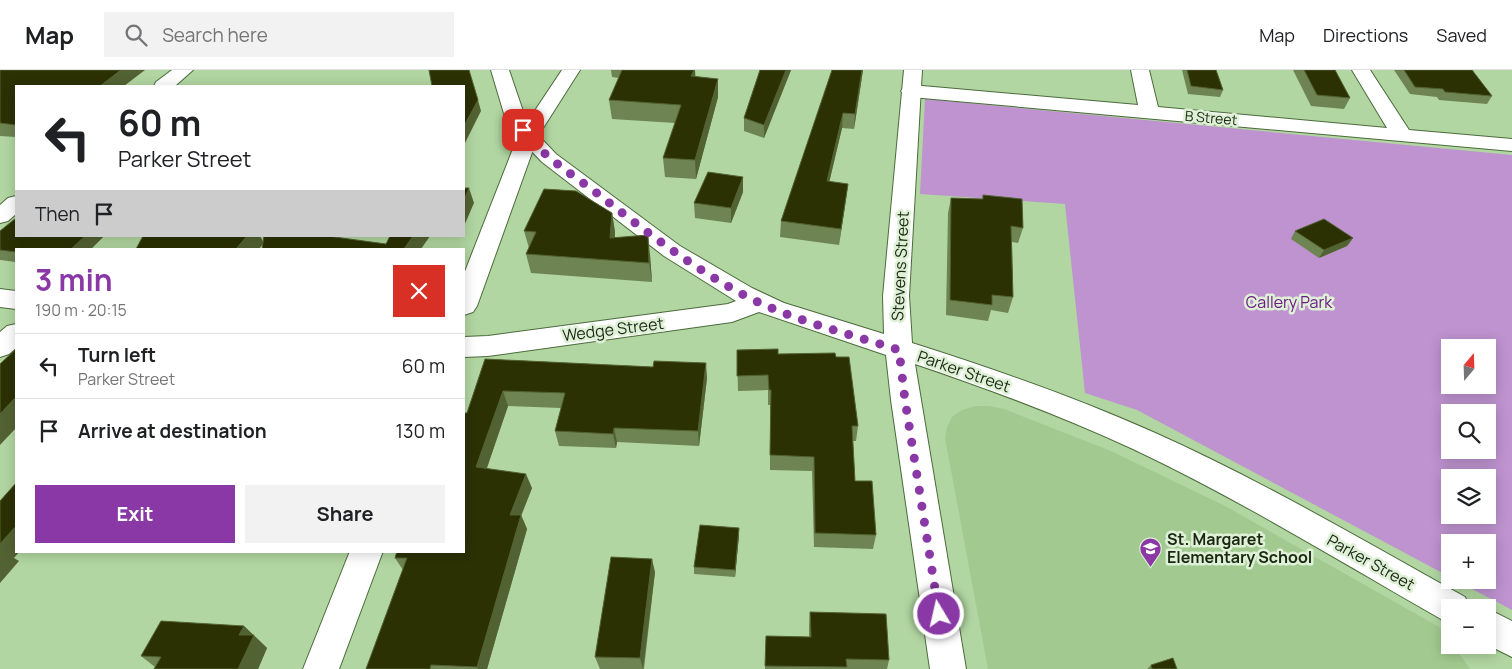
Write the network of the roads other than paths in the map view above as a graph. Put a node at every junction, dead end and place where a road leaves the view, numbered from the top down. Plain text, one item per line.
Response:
1 (184, 70) edge
2 (500, 70) edge
3 (571, 70) edge
4 (1140, 70) edge
5 (1361, 70) edge
6 (912, 80) edge
7 (164, 85) edge
8 (1149, 112) junction
9 (1402, 135) junction
10 (528, 136) junction
11 (1512, 145) edge
12 (15, 204) edge
13 (0, 216) edge
14 (0, 298) edge
15 (15, 300) edge
16 (759, 302) junction
17 (465, 303) edge
18 (15, 334) edge
19 (0, 347) edge
20 (465, 347) edge
21 (899, 350) junction
22 (366, 553) edge
23 (1441, 601) edge
24 (1496, 631) edge
25 (1512, 640) edge
26 (321, 669) edge
27 (948, 669) edge

1 - 7 street
2 - 10 street, Parker Street
3 - 10 street
4 - 8 street
5 - 9 street
6 - 8 street, B Street
6 - 21 street, Stevens Street
8 - 9 street, B Street
9 - 11 street, B Street
10 - 16 street, Parker Street
10 - 17 street
12 - 13 street
14 - 15 street
16 - 20 street, Wedge Street
16 - 21 street, Parker Street
18 - 19 street
21 - 23 street, Parker Street
21 - 27 street, Stevens Street
22 - 26 street
24 - 25 street

